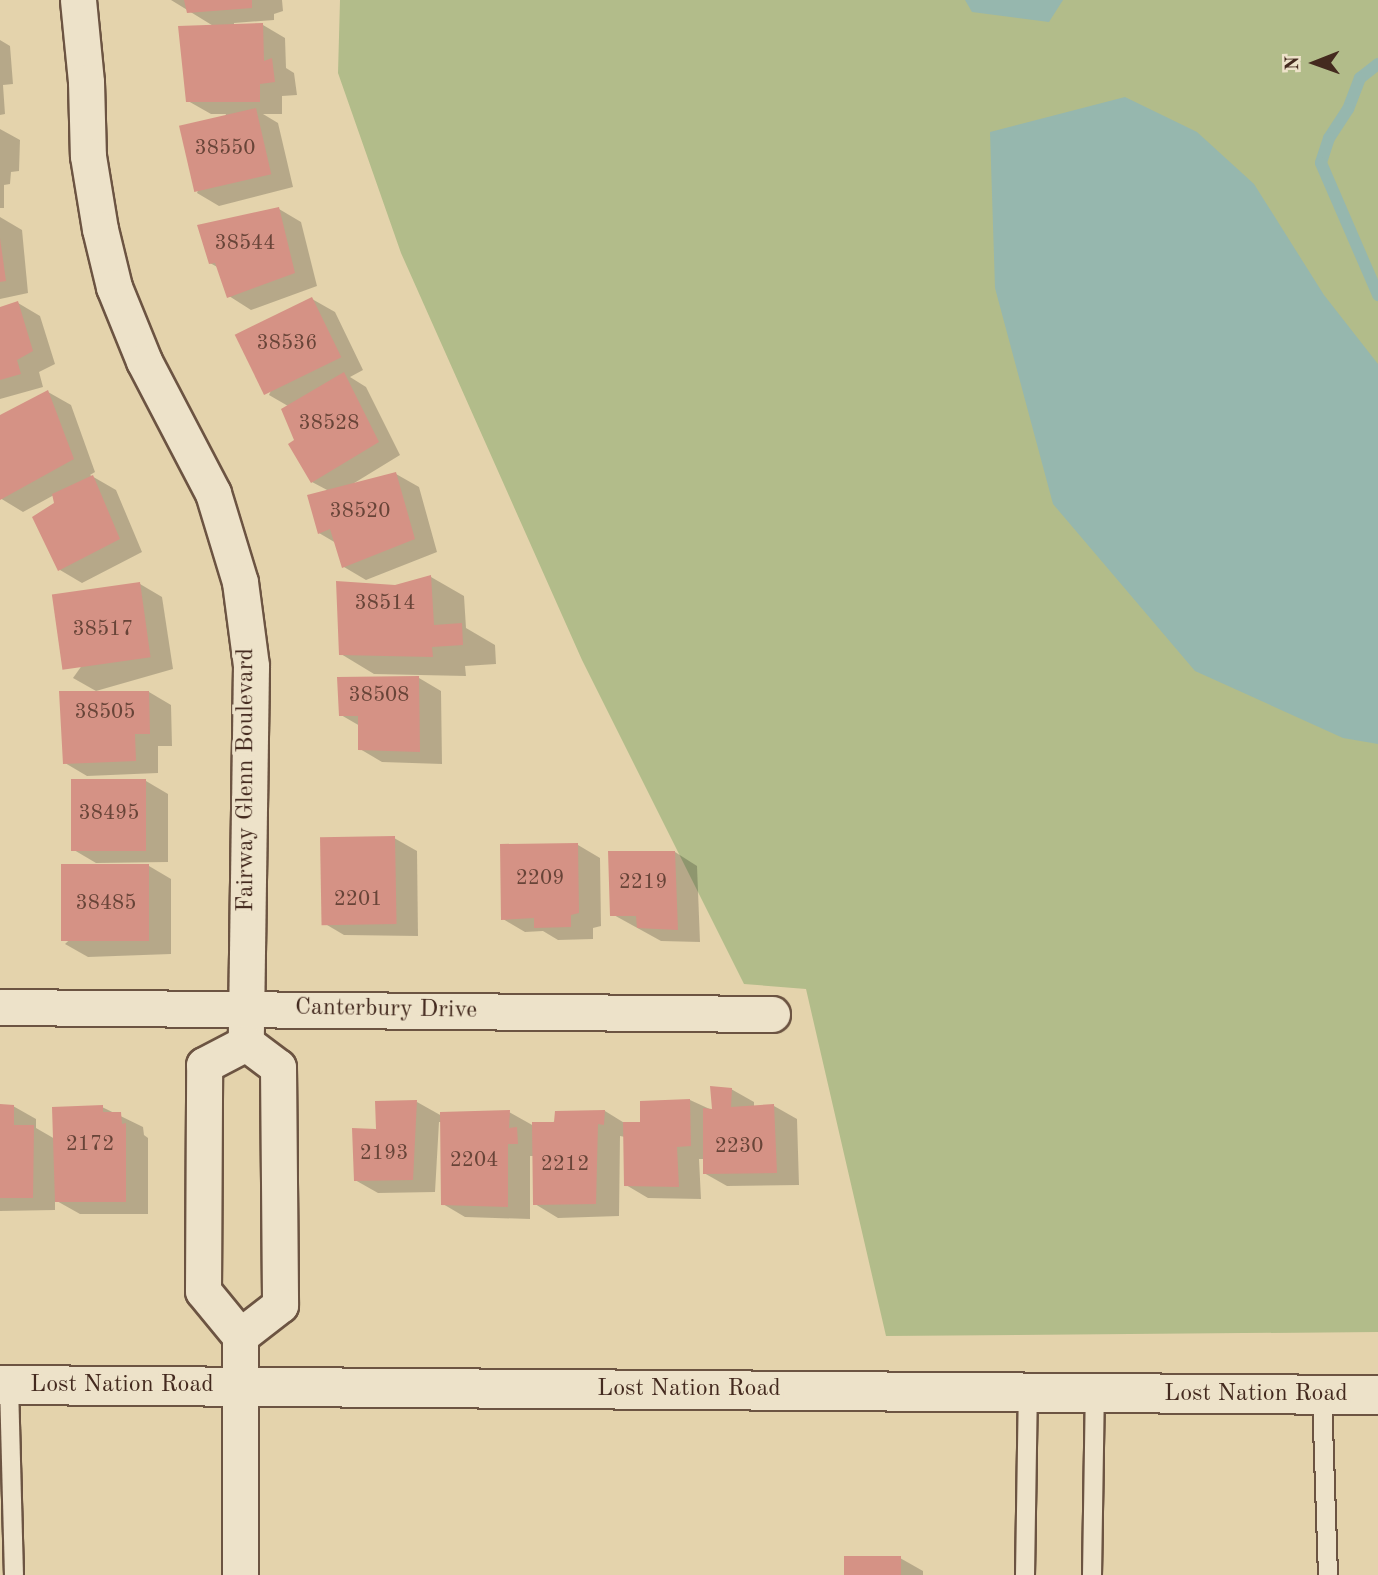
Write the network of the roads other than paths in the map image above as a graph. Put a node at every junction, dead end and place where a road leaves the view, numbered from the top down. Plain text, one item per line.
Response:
1 (78, 0) edge
2 (0, 1007) edge
3 (247, 1008) junction
4 (772, 1014) dead end
5 (246, 1043) junction
6 (240, 1336) junction
7 (4, 1385) edge
8 (240, 1387) junction
9 (1028, 1393) junction
10 (1096, 1393) junction
11 (1322, 1395) junction
12 (1378, 1395) edge
13 (14, 1575) edge
14 (240, 1575) edge
15 (1025, 1575) edge
16 (1092, 1575) edge
17 (1328, 1575) edge

1 - 3 street, Fairway Glenn Boulevard
2 - 3 street, Canterbury Drive
3 - 4 street, Canterbury Drive
3 - 5 street, Fairway Glenn Boulevard
5 - 6 street
5 - 6 street
6 - 8 street
7 - 8 street, Lost Nation Road
7 - 13 lane
8 - 9 street, Lost Nation Road
8 - 14 street
9 - 10 street, Lost Nation Road
9 - 15 lane
10 - 11 street, Lost Nation Road
10 - 16 lane
11 - 12 street, Lost Nation Road
11 - 17 lane

